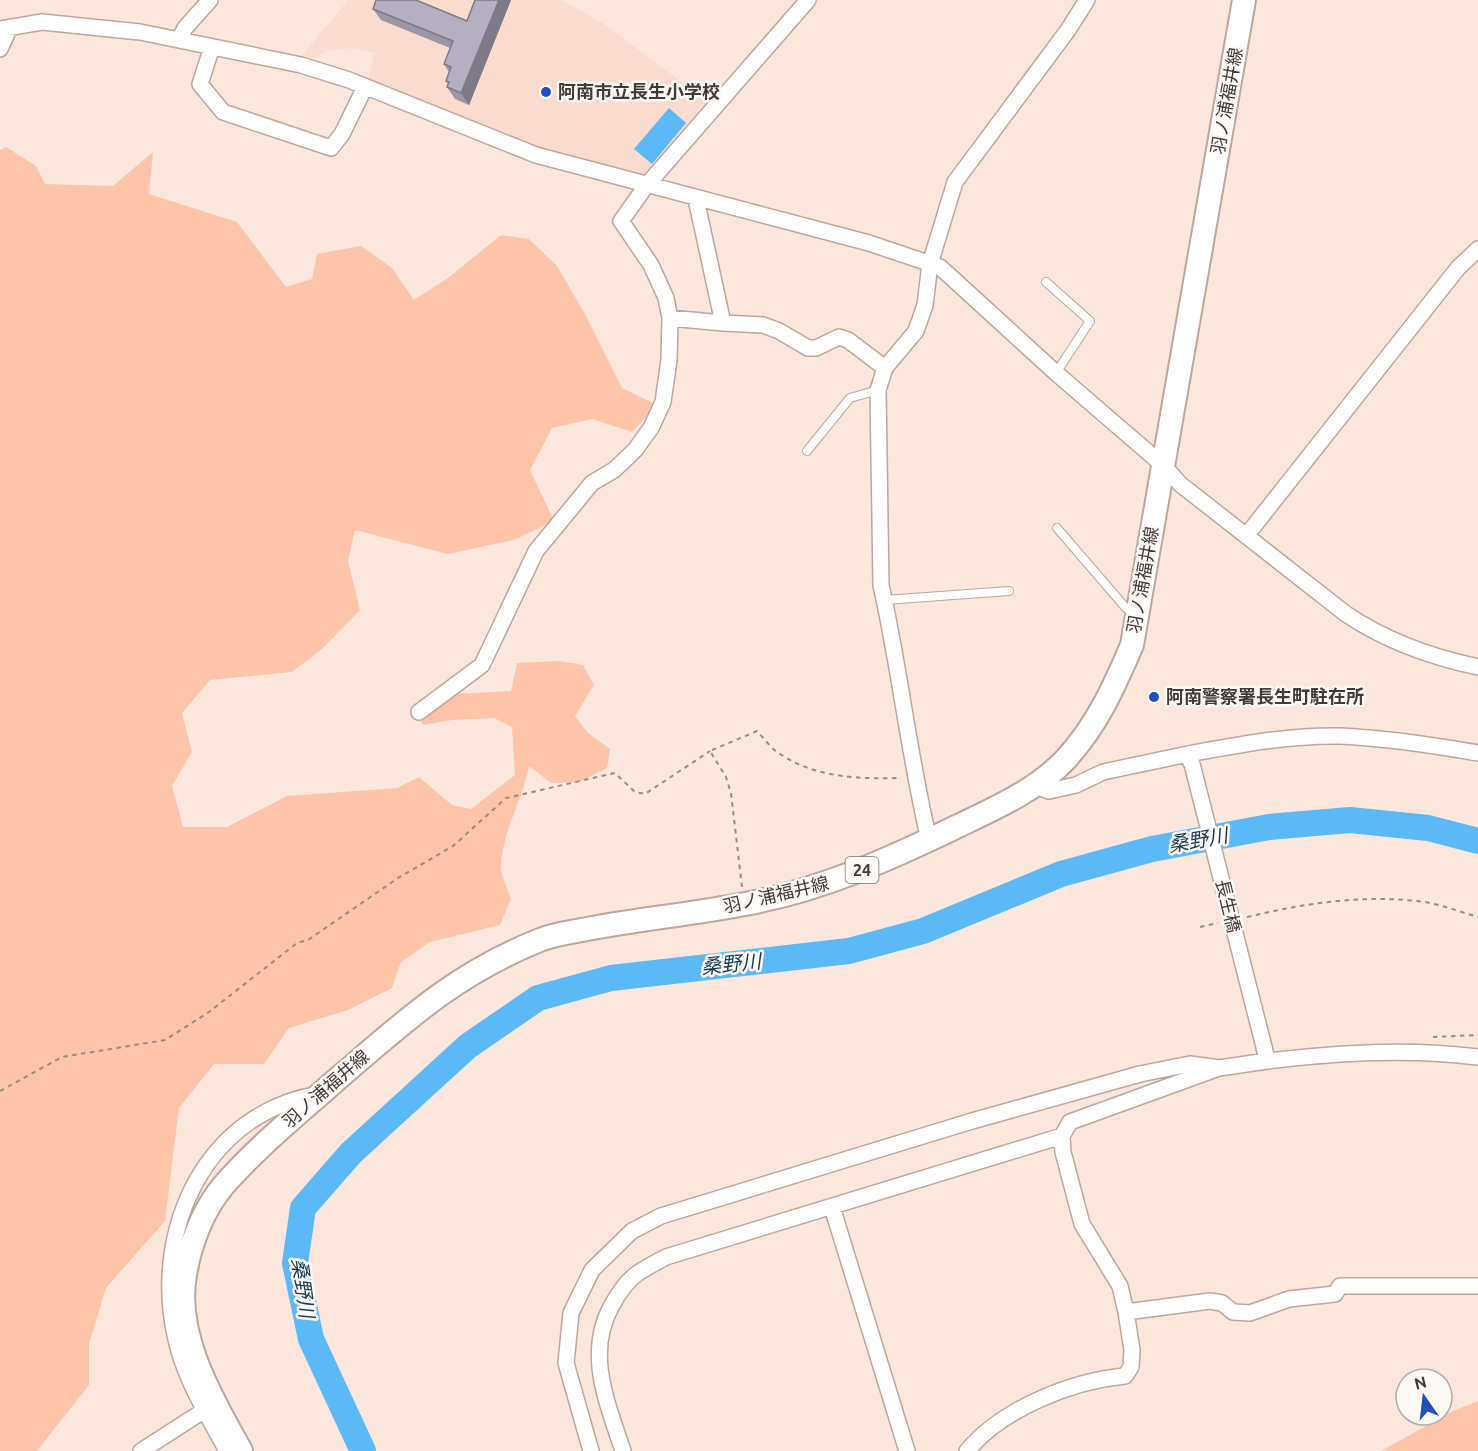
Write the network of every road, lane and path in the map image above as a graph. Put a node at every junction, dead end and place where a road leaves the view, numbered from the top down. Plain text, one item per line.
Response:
1 (210, 0) edge
2 (808, 0) edge
3 (1087, 0) edge
4 (1244, 0) edge
5 (5, 28) edge
6 (179, 40) junction
7 (212, 47) junction
8 (0, 49) edge
9 (365, 87) junction
10 (646, 186) junction
11 (696, 199) junction
12 (1478, 249) edge
13 (930, 264) junction
14 (1046, 282) dead end
15 (670, 318) junction
16 (723, 323) junction
17 (885, 368) junction
18 (1056, 373) junction
19 (878, 390) junction
20 (807, 451) dead end
21 (1164, 466) junction
22 (1057, 528) dead end
23 (1246, 536) junction
24 (1009, 591) dead end
25 (885, 600) junction
26 (1137, 615) junction
27 (1478, 667) edge
28 (418, 712) dead end
29 (710, 751) junction
30 (1478, 753) edge
31 (1190, 759) junction
32 (914, 777) junction
33 (1036, 786) junction
34 (928, 840) junction
35 (744, 904) junction
36 (1244, 917) dead end
37 (1478, 917) edge
38 (1222, 922) dead end
39 (1200, 927) dead end
40 (1265, 1054) junction
41 (1478, 1057) edge
42 (1219, 1068) junction
43 (0, 1091) edge
44 (1062, 1136) junction
45 (832, 1207) junction
46 (1478, 1286) edge
47 (1126, 1312) junction
48 (210, 1407) junction
49 (141, 1451) edge
50 (227, 1451) edge
51 (241, 1451) edge
52 (591, 1451) edge
53 (623, 1451) edge
54 (907, 1451) edge
55 (967, 1451) edge

1 - 6 street
2 - 10 street
3 - 13 street
4 - 21 main road, 羽ノ浦福井線 / 24
5 - 6 street
5 - 8 street
6 - 7 street
7 - 9 street
7 - 9 street
9 - 10 street
10 - 11 street
10 - 15 street
11 - 13 street
11 - 16 street
12 - 23 street
13 - 17 street
13 - 18 street
14 - 18 lane
15 - 16 street
15 - 28 street
16 - 17 street
17 - 19 street
18 - 21 street
19 - 20 lane
19 - 25 street
21 - 23 street
21 - 26 main road, 羽ノ浦福井線 / 24
22 - 26 lane
23 - 27 street
24 - 25 lane
25 - 32 street
26 - 33 main road, 羽ノ浦福井線 / 24
29 - 32 path
29 - 35 path
29 - 43 path
30 - 31 street
31 - 33 street
31 - 40 street, 長生橋, bridge
32 - 34 street
33 - 34 main road, 羽ノ浦福井線 / 24
34 - 35 main road, 羽ノ浦福井線 / 24
35 - 48 main road, 羽ノ浦福井線 / 24
36 - 37 path
38 - 39 path
40 - 41 street
40 - 42 street
42 - 44 street
42 - 52 street
44 - 45 street
44 - 47 street
45 - 53 street
45 - 54 street
46 - 47 street
47 - 55 street
48 - 49 street
48 - 50 street
48 - 51 main road, 羽ノ浦福井線 / 24

